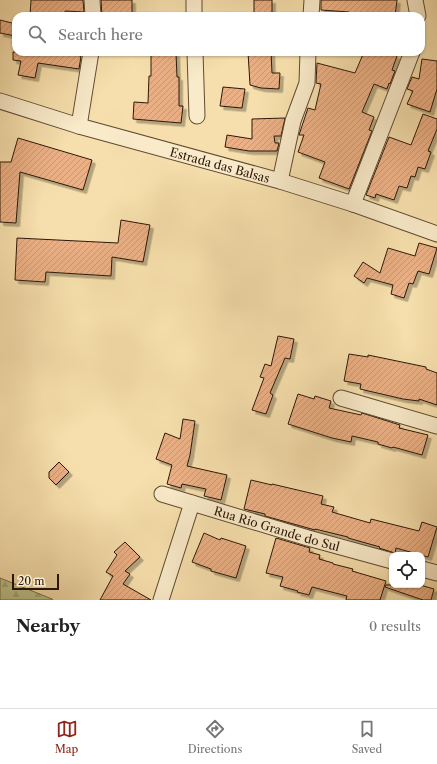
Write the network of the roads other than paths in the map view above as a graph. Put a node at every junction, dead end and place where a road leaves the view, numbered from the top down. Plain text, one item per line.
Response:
1 (92, 0) edge
2 (194, 0) edge
3 (312, 0) edge
4 (415, 0) edge
5 (92, 12) edge
6 (194, 12) edge
7 (311, 12) edge
8 (417, 12) edge
9 (90, 56) edge
10 (195, 56) edge
11 (308, 56) edge
12 (410, 56) edge
13 (0, 101) edge
14 (197, 116) dead end
15 (79, 126) junction
16 (280, 181) junction
17 (353, 204) junction
18 (437, 234) edge
19 (341, 398) dead end
20 (437, 426) edge
21 (162, 494) dead end
22 (192, 503) junction
23 (389, 560) edge
24 (425, 570) edge
25 (437, 573) edge
26 (162, 600) edge

1 - 5 street
2 - 6 street
3 - 7 street
4 - 8 street
9 - 15 street
10 - 14 street
11 - 16 street
12 - 17 street
13 - 15 street, Estrada das Balsas
15 - 16 street, Estrada das Balsas
16 - 17 street, Estrada das Balsas
17 - 18 street, Estrada das Balsas
19 - 20 street
21 - 22 street, Rua Rio Grande do Sul
22 - 23 street, Rua Rio Grande do Sul
22 - 26 street
24 - 25 street

